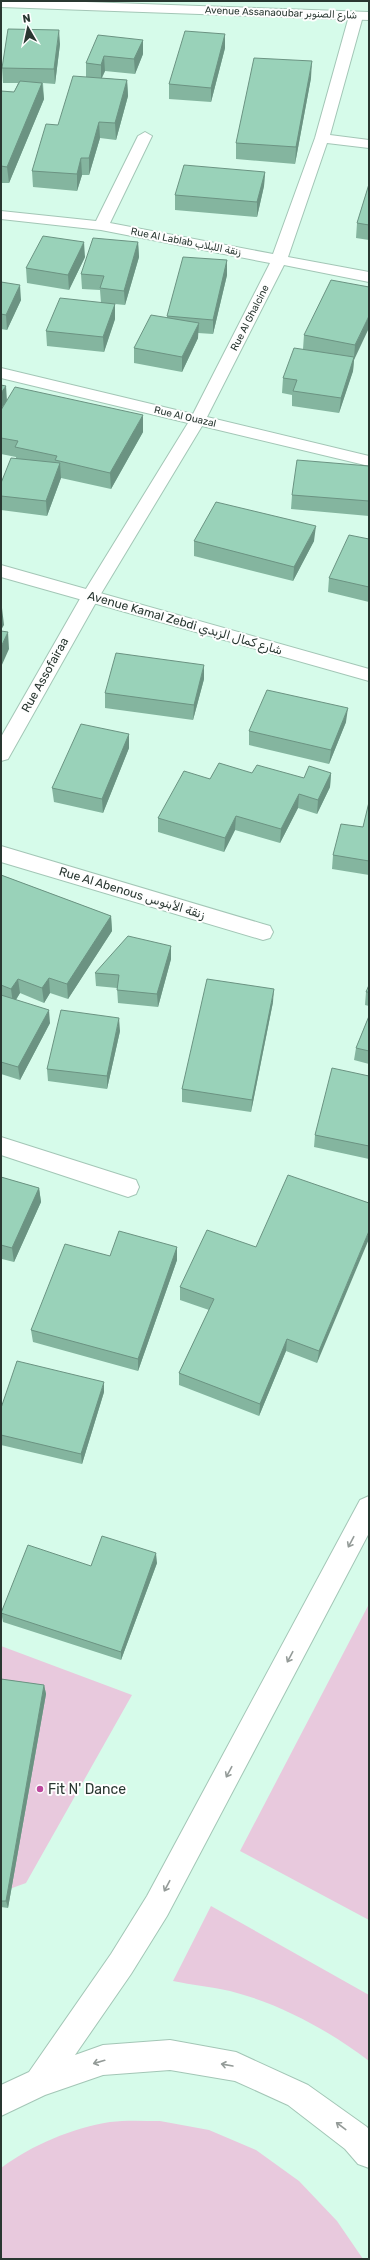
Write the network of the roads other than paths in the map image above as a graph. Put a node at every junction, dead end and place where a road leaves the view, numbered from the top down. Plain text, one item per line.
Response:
1 (1, 3) edge
2 (363, 16) edge
3 (144, 136) dead end
4 (322, 138) junction
5 (369, 144) edge
6 (1, 215) edge
7 (101, 226) junction
8 (279, 260) junction
9 (369, 277) edge
10 (1, 373) edge
11 (197, 421) junction
12 (369, 461) edge
13 (1, 571) edge
14 (90, 597) junction
15 (369, 676) edge
16 (1, 754) edge
17 (1, 854) edge
18 (263, 932) dead end
19 (1, 1146) edge
20 (128, 1187) dead end
21 (369, 1508) edge
22 (39, 2082) junction
23 (1, 2101) edge
24 (369, 2153) edge

1 - 2 street, Avenue Assanaoubar شارع الصنوبر
2 - 4 street, Rue Al Ghalcine
3 - 7 street
4 - 5 street
4 - 8 street, Rue Al Ghalcine
6 - 7 street, Rue Al Lablab زنقة اللبلاب
7 - 8 street, Rue Al Lablab زنقة اللبلاب
8 - 9 street, Rue Al Lablab زنقة اللبلاب
8 - 11 street, Rue Al Ghalcine
10 - 11 street, Rue Al Ouazal
11 - 12 street, Rue Al Ouazal
11 - 14 street, Rue Al Ghalcine
13 - 14 street, Avenue Kamal Zebdi شارع كمال الزبدي
14 - 15 street, Avenue Kamal Zebdi شارع كمال الزبدي
14 - 16 street, Rue Assofairaa
17 - 18 street, Rue Al Abenous زنقة الأبنوس
19 - 20 street
21 -> 22 street
22 - 23 street
24 -> 22 street

